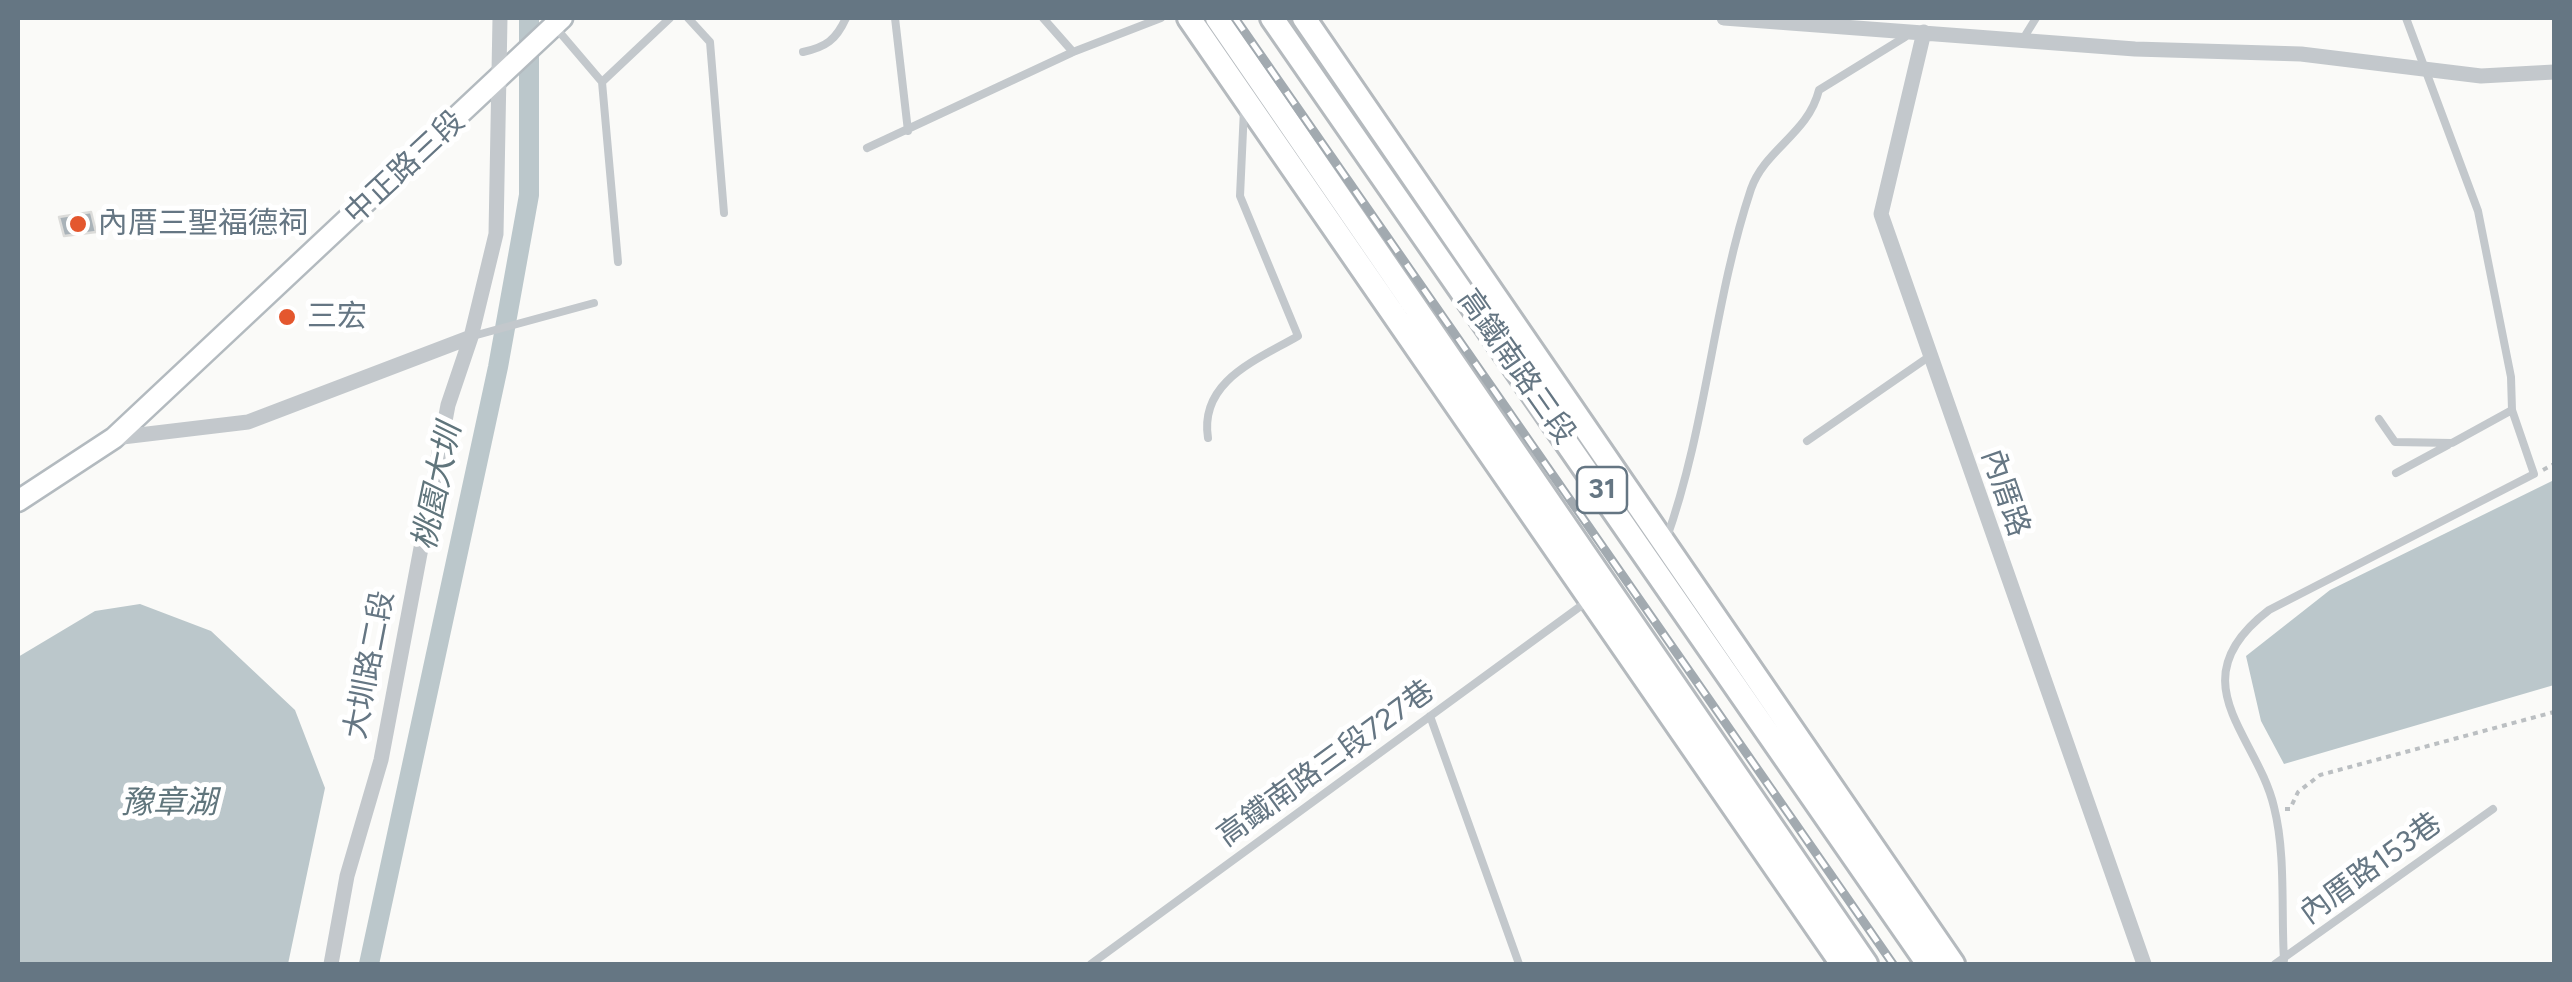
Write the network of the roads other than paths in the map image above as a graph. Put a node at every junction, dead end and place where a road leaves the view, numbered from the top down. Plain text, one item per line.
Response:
1 (500, 18) edge
2 (670, 18) edge
3 (688, 18) edge
4 (846, 18) edge
5 (895, 18) edge
6 (1042, 18) edge
7 (1161, 18) edge
8 (1189, 18) edge
9 (1218, 18) edge
10 (1272, 18) edge
11 (1304, 18) edge
12 (1724, 18) edge
13 (2036, 18) edge
14 (2406, 18) edge
15 (557, 21) edge
16 (1924, 32) junction
17 (2023, 39) junction
18 (803, 52) dead end
19 (1073, 52) junction
20 (2425, 70) junction
21 (2554, 72) edge
22 (499, 80) junction
23 (602, 82) junction
24 (1244, 99) junction
25 (908, 132) junction
26 (867, 148) dead end
27 (724, 213) dead end
28 (618, 262) dead end
29 (594, 303) dead end
30 (471, 337) junction
31 (1930, 356) junction
32 (1514, 363) junction
33 (2512, 410) junction
34 (1574, 412) junction
35 (2378, 419) dead end
36 (114, 438) junction
37 (1208, 438) dead end
38 (1806, 441) dead end
39 (2452, 442) junction
40 (2396, 473) dead end
41 (18, 501) edge
42 (1664, 546) junction
43 (1589, 600) junction
44 (1430, 716) junction
45 (2493, 810) dead end
46 (2280, 962) edge
47 (330, 964) edge
48 (1091, 964) edge
49 (1519, 964) edge
50 (1842, 964) edge
51 (1866, 964) edge
52 (1928, 964) edge
53 (1953, 964) edge
54 (2144, 964) edge

1 - 22 street, 大圳路二段
2 - 23 lane
3 - 27 lane
4 - 18 lane
5 - 25 lane
6 - 19 lane
7 - 19 lane
8 - 24 main road, 31
9 - 51 main road, 高鐵南路三段 / 31
10 - 32 main road, 高鐵南路三段 / 31
11 - 34 main road, 高鐵南路三段 / 31
12 - 16 street
13 - 17 lane
14 - 20 lane
15 - 22 main road, 中正路三段
15 - 23 lane
16 - 17 street
16 - 31 street, 內厝路
16 - 42 lane
17 - 20 street
19 - 25 lane
20 - 21 street
20 - 33 lane
22 - 30 street, 大圳路二段
22 - 36 main road, 中正路三段
23 - 28 lane
24 - 37 lane
24 - 43 main road, 31
25 - 26 lane
29 - 30 lane
30 - 36 street
30 - 47 street, 大圳路二段
31 - 38 lane
31 - 54 street, 內厝路
32 - 34 main road
32 - 52 main road, 高鐵南路三段 / 31
33 - 39 lane
33 - 46 lane
34 - 42 main road, 高鐵南路三段 / 31
35 - 39 lane
36 - 41 main road, 中正路三段
39 - 40 lane
42 - 53 main road, 高鐵南路三段 / 31
43 - 44 lane, 高鐵南路三段727巷
43 - 50 main road, 31
44 - 48 lane, 高鐵南路三段727巷
44 - 49 lane
45 - 46 lane, 內厝路153巷

